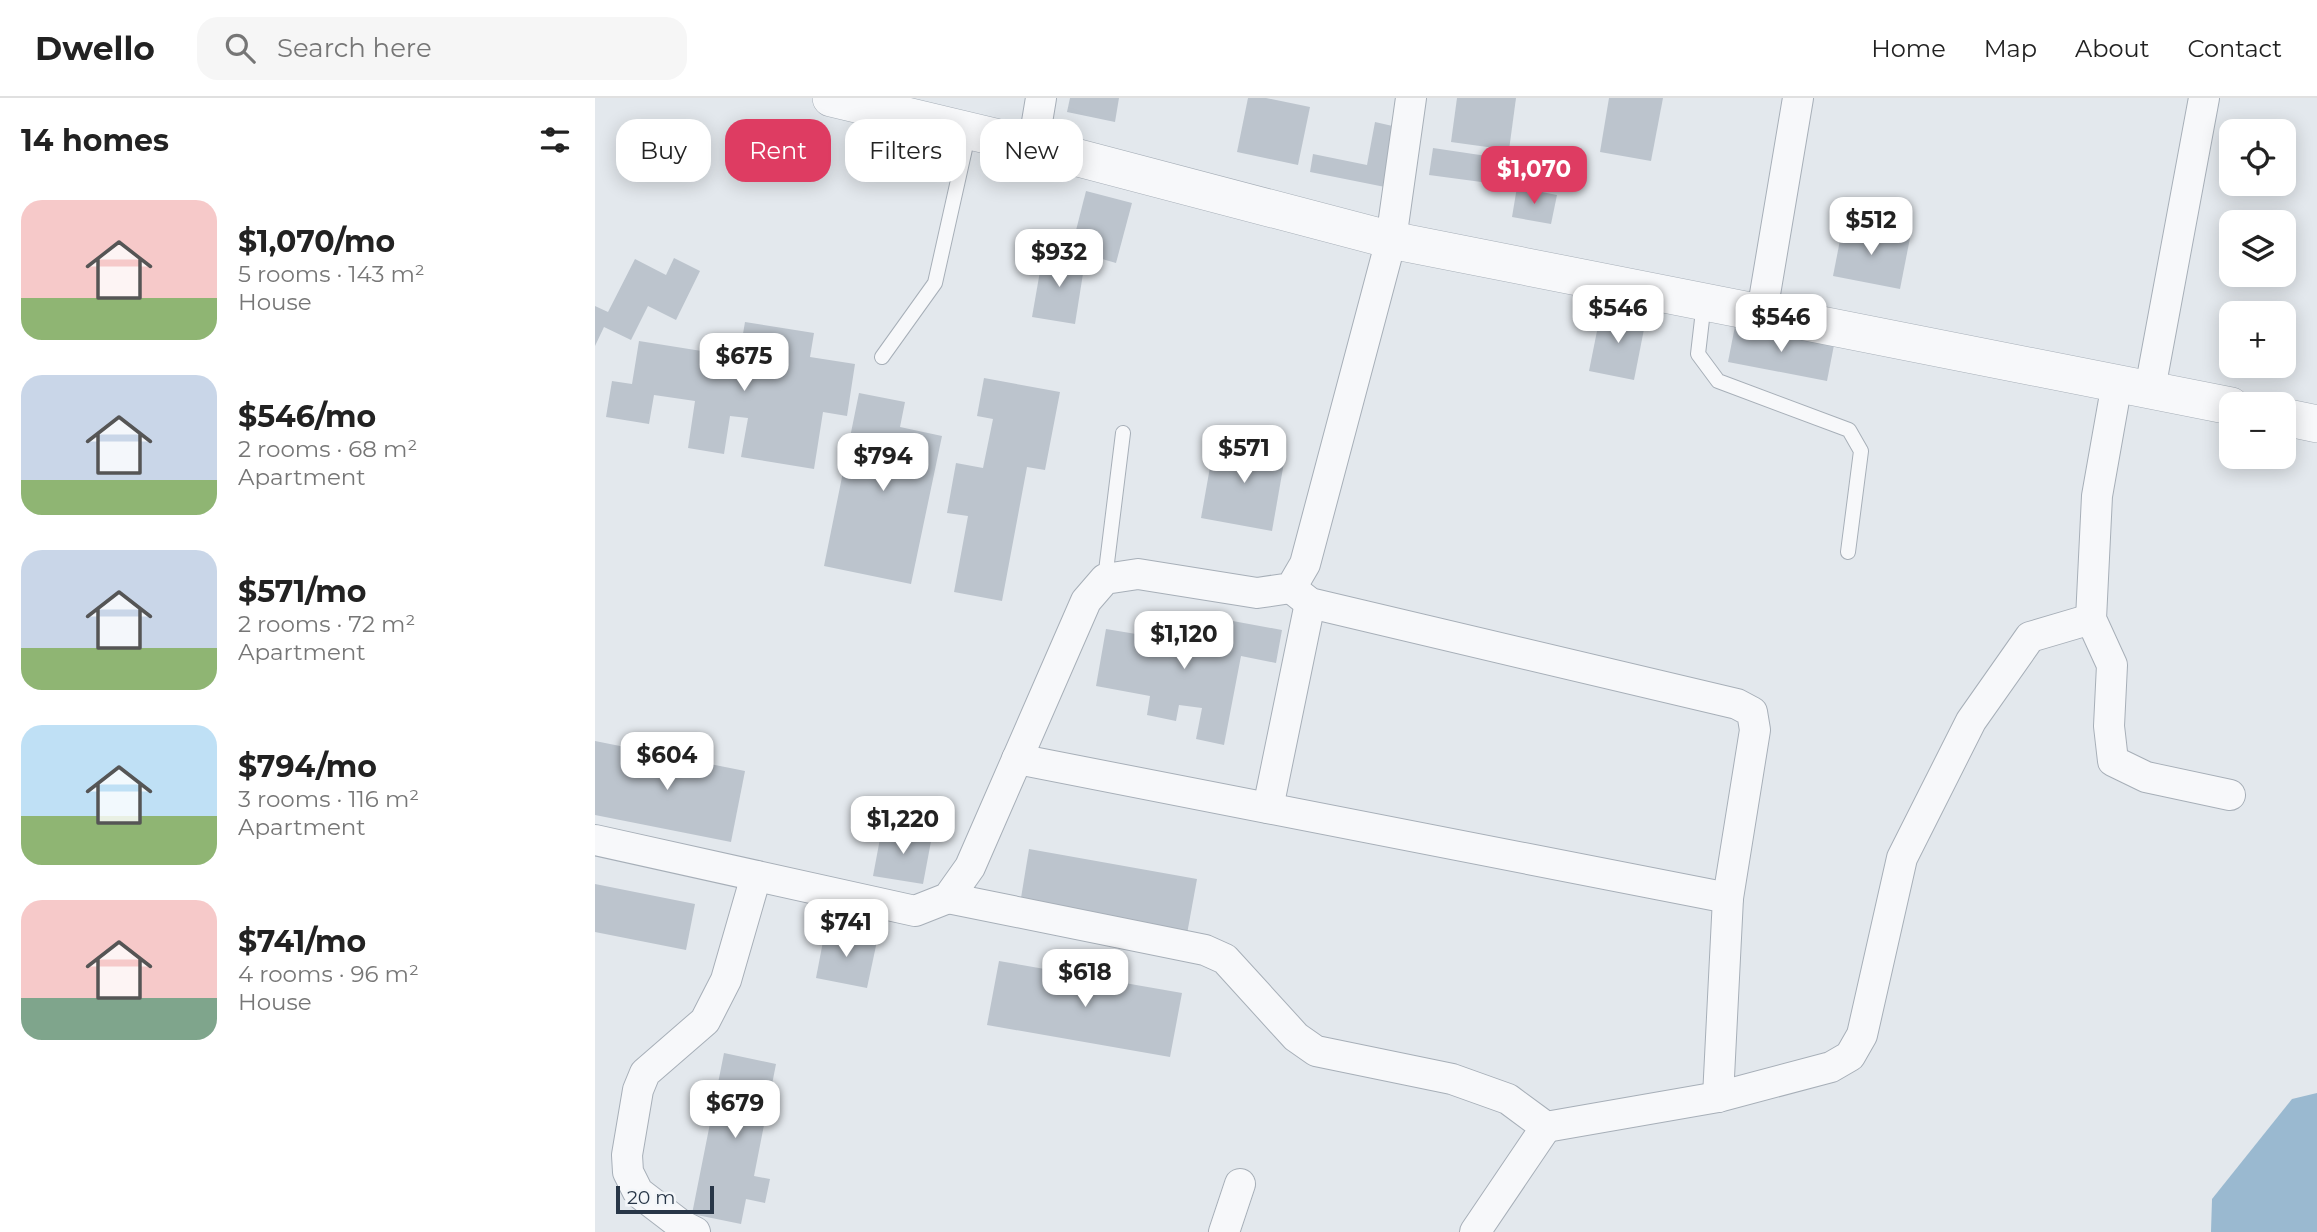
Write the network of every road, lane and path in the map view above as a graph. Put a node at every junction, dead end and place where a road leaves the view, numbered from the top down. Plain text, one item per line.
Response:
1 (831, 98) edge
2 (1041, 98) edge
3 (1411, 98) edge
4 (1798, 98) edge
5 (2204, 98) edge
6 (1038, 119) edge
7 (969, 131) junction
8 (980, 134) edge
9 (1083, 159) edge
10 (1391, 240) junction
11 (1704, 300) junction
12 (1762, 312) junction
13 (882, 357) dead end
14 (2134, 386) junction
15 (2219, 404) edge
16 (2296, 420) edge
17 (2317, 424) edge
18 (1123, 433) dead end
19 (1848, 552) dead end
20 (1105, 579) junction
21 (1301, 595) junction
22 (2091, 619) junction
23 (1017, 759) junction
24 (2230, 795) dead end
25 (1268, 808) junction
26 (595, 840) edge
27 (756, 876) junction
28 (948, 898) junction
29 (1728, 898) junction
30 (1718, 1097) junction
31 (1546, 1127) junction
32 (1240, 1184) dead end
33 (695, 1232) edge
34 (1224, 1232) edge
35 (1475, 1232) edge

1 - 7 street
2 - 6 street
3 - 10 street
4 - 12 street
5 - 14 street
7 - 8 street
7 - 13 lane
9 - 10 street
10 - 11 street
10 - 21 street
11 - 12 street
11 - 19 lane
12 - 14 street
14 - 15 street
14 - 22 street
16 - 17 street
18 - 20 lane
20 - 21 street
20 - 23 street
21 - 25 street
21 - 29 street
22 - 24 street
22 - 30 street
23 - 25 street
23 - 28 street
25 - 29 street
26 - 27 street
27 - 28 street
27 - 33 street
28 - 31 street
29 - 30 street
30 - 31 street
31 - 35 street
32 - 34 street

